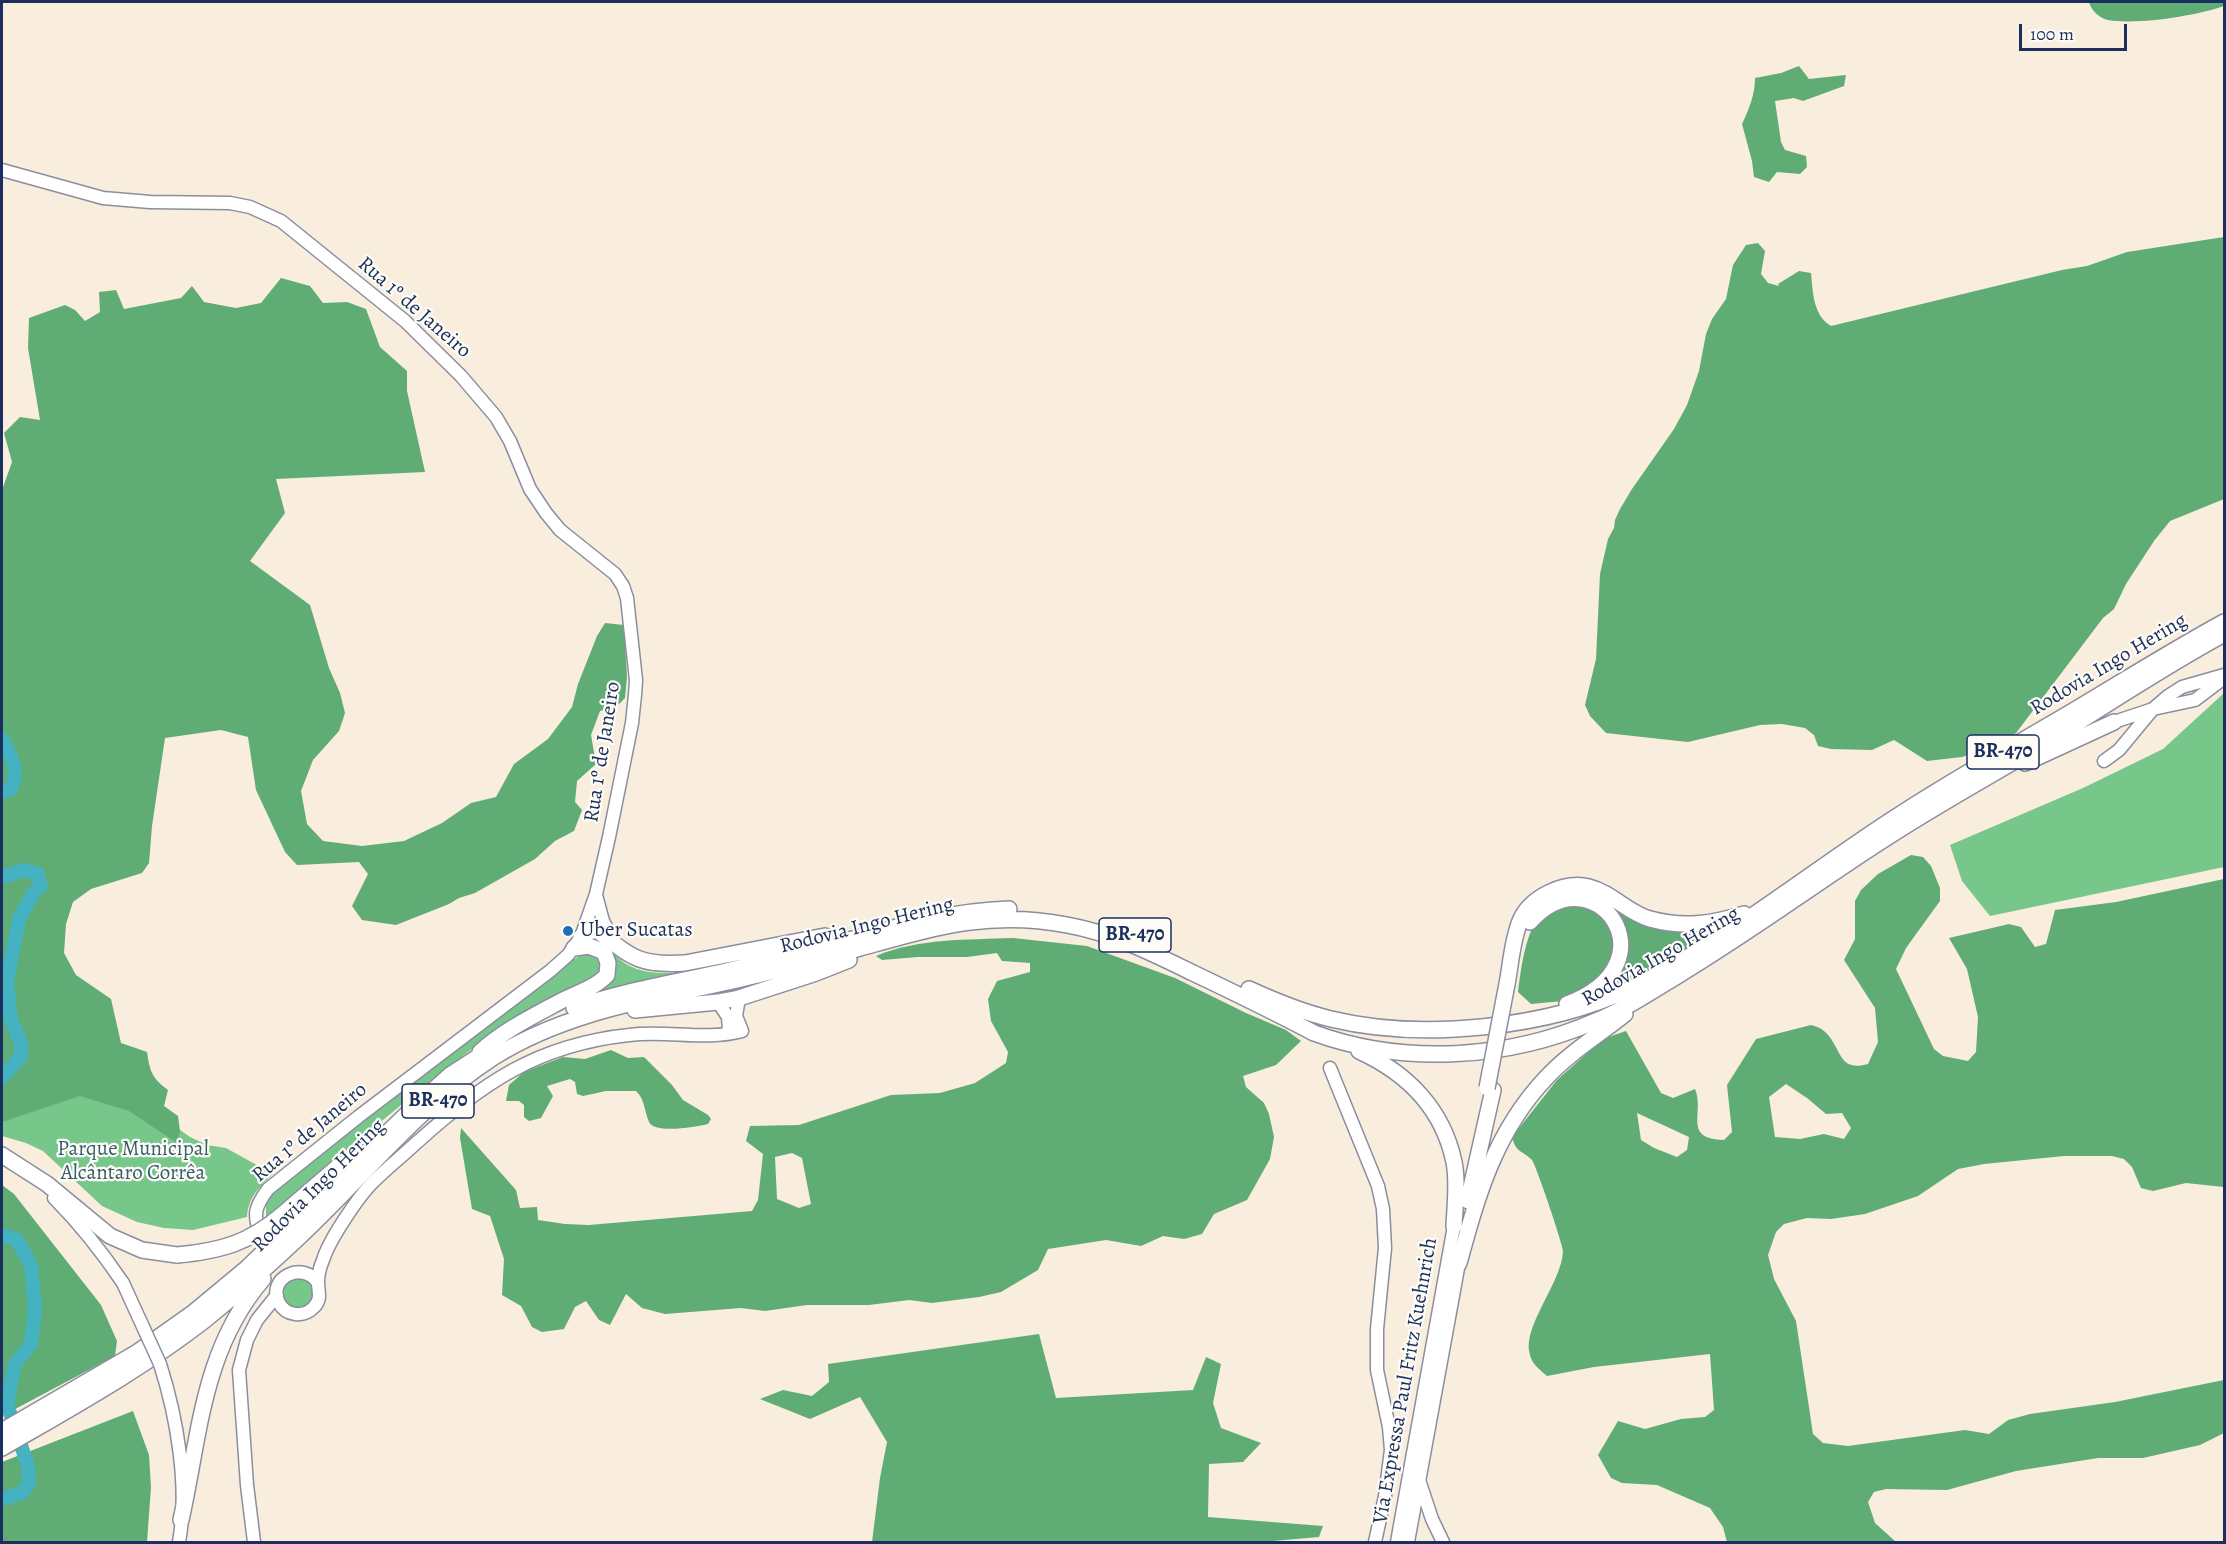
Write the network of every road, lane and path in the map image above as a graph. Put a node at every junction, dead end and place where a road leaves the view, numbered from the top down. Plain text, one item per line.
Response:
1 (2, 170) edge
2 (2224, 622) edge
3 (2224, 634) edge
4 (2224, 677) edge
5 (2153, 709) junction
6 (2114, 722) junction
7 (2126, 741) junction
8 (2104, 761) dead end
9 (1975, 783) junction
10 (1786, 892) junction
11 (596, 894) junction
12 (952, 913) junction
13 (578, 942) junction
14 (882, 942) junction
15 (615, 945) junction
16 (1510, 984) junction
17 (1650, 992) junction
18 (740, 998) junction
19 (718, 1002) junction
20 (608, 1010) junction
21 (1516, 1023) junction
22 (728, 1035) junction
23 (1340, 1042) junction
24 (469, 1062) junction
25 (1330, 1068) dead end
26 (450, 1075) junction
27 (1490, 1089) junction
28 (2, 1155) edge
29 (1454, 1226) junction
30 (261, 1237) dead end
31 (299, 1238) junction
32 (324, 1257) junction
33 (1459, 1263) junction
34 (279, 1264) dead end
35 (293, 1274) junction
36 (318, 1283) junction
37 (277, 1295) junction
38 (285, 1310) junction
39 (252, 1330) junction
40 (54, 1410) junction
41 (2, 1431) edge
42 (2, 1449) edge
43 (1419, 1480) junction
44 (181, 1520) junction
45 (179, 1542) edge
46 (254, 1542) edge
47 (1375, 1542) edge
48 (1397, 1542) edge
49 (1408, 1542) edge
50 (1443, 1542) edge

1 - 11 street, Rua 1º de Janeiro
2 - 10 highway, Rodovia Ingo Hering / BR-470
3 - 9 highway, Rodovia Ingo Hering / BR-470
4 - 5 street
5 - 6 street
5 - 7 street
6 - 7 street
6 - 9 highway
7 - 8 street
9 - 17 highway, Rodovia Ingo Hering / BR-470
10 - 16 highway
10 - 21 highway, Rodovia Ingo Hering / BR-470
11 - 13 street, Rua 1º de Janeiro
11 - 15 street
12 - 15 highway
12 - 21 highway, Rodovia Ingo Hering / BR-470
12 - 24 highway, Rodovia Ingo Hering / BR-470
13 - 15 highway
13 - 24 highway
13 - 30 street, Rua 1º de Janeiro
14 - 18 highway
14 - 20 highway, Rodovia Ingo Hering / BR-470
14 - 23 highway, Rodovia Ingo Hering / BR-470
16 - 21 highway
16 - 27 highway, bridge
17 - 23 highway, Rodovia Ingo Hering / BR-470
17 - 33 highway
18 - 19 highway
18 - 22 street
19 - 20 highway
19 - 22 street
20 - 31 highway, Rodovia Ingo Hering / BR-470
22 - 32 street
23 - 29 highway
24 - 26 highway, Rodovia Ingo Hering / BR-470
25 - 47 street
26 - 28 highway, bridge
26 - 40 highway, Rodovia Ingo Hering / BR-470
27 - 29 highway
27 - 33 highway
28 - 44 street, bridge
29 - 48 street, Via Expressa Paul Fritz Kuehnrich
31 - 40 highway, Rodovia Ingo Hering / BR-470
31 - 44 highway
32 - 35 street
32 - 36 street
33 - 43 street, Via Expressa Paul Fritz Kuehnrich
34 - 35 street
35 - 36 street
35 - 37 street
36 - 38 street
37 - 38 street
37 - 39 street
38 - 39 street
39 - 46 street
40 - 41 highway, Rodovia Ingo Hering / BR-470
40 - 42 highway, Rodovia Ingo Hering / BR-470
43 - 49 street, Via Expressa Paul Fritz Kuehnrich
43 - 50 street
44 - 45 street

